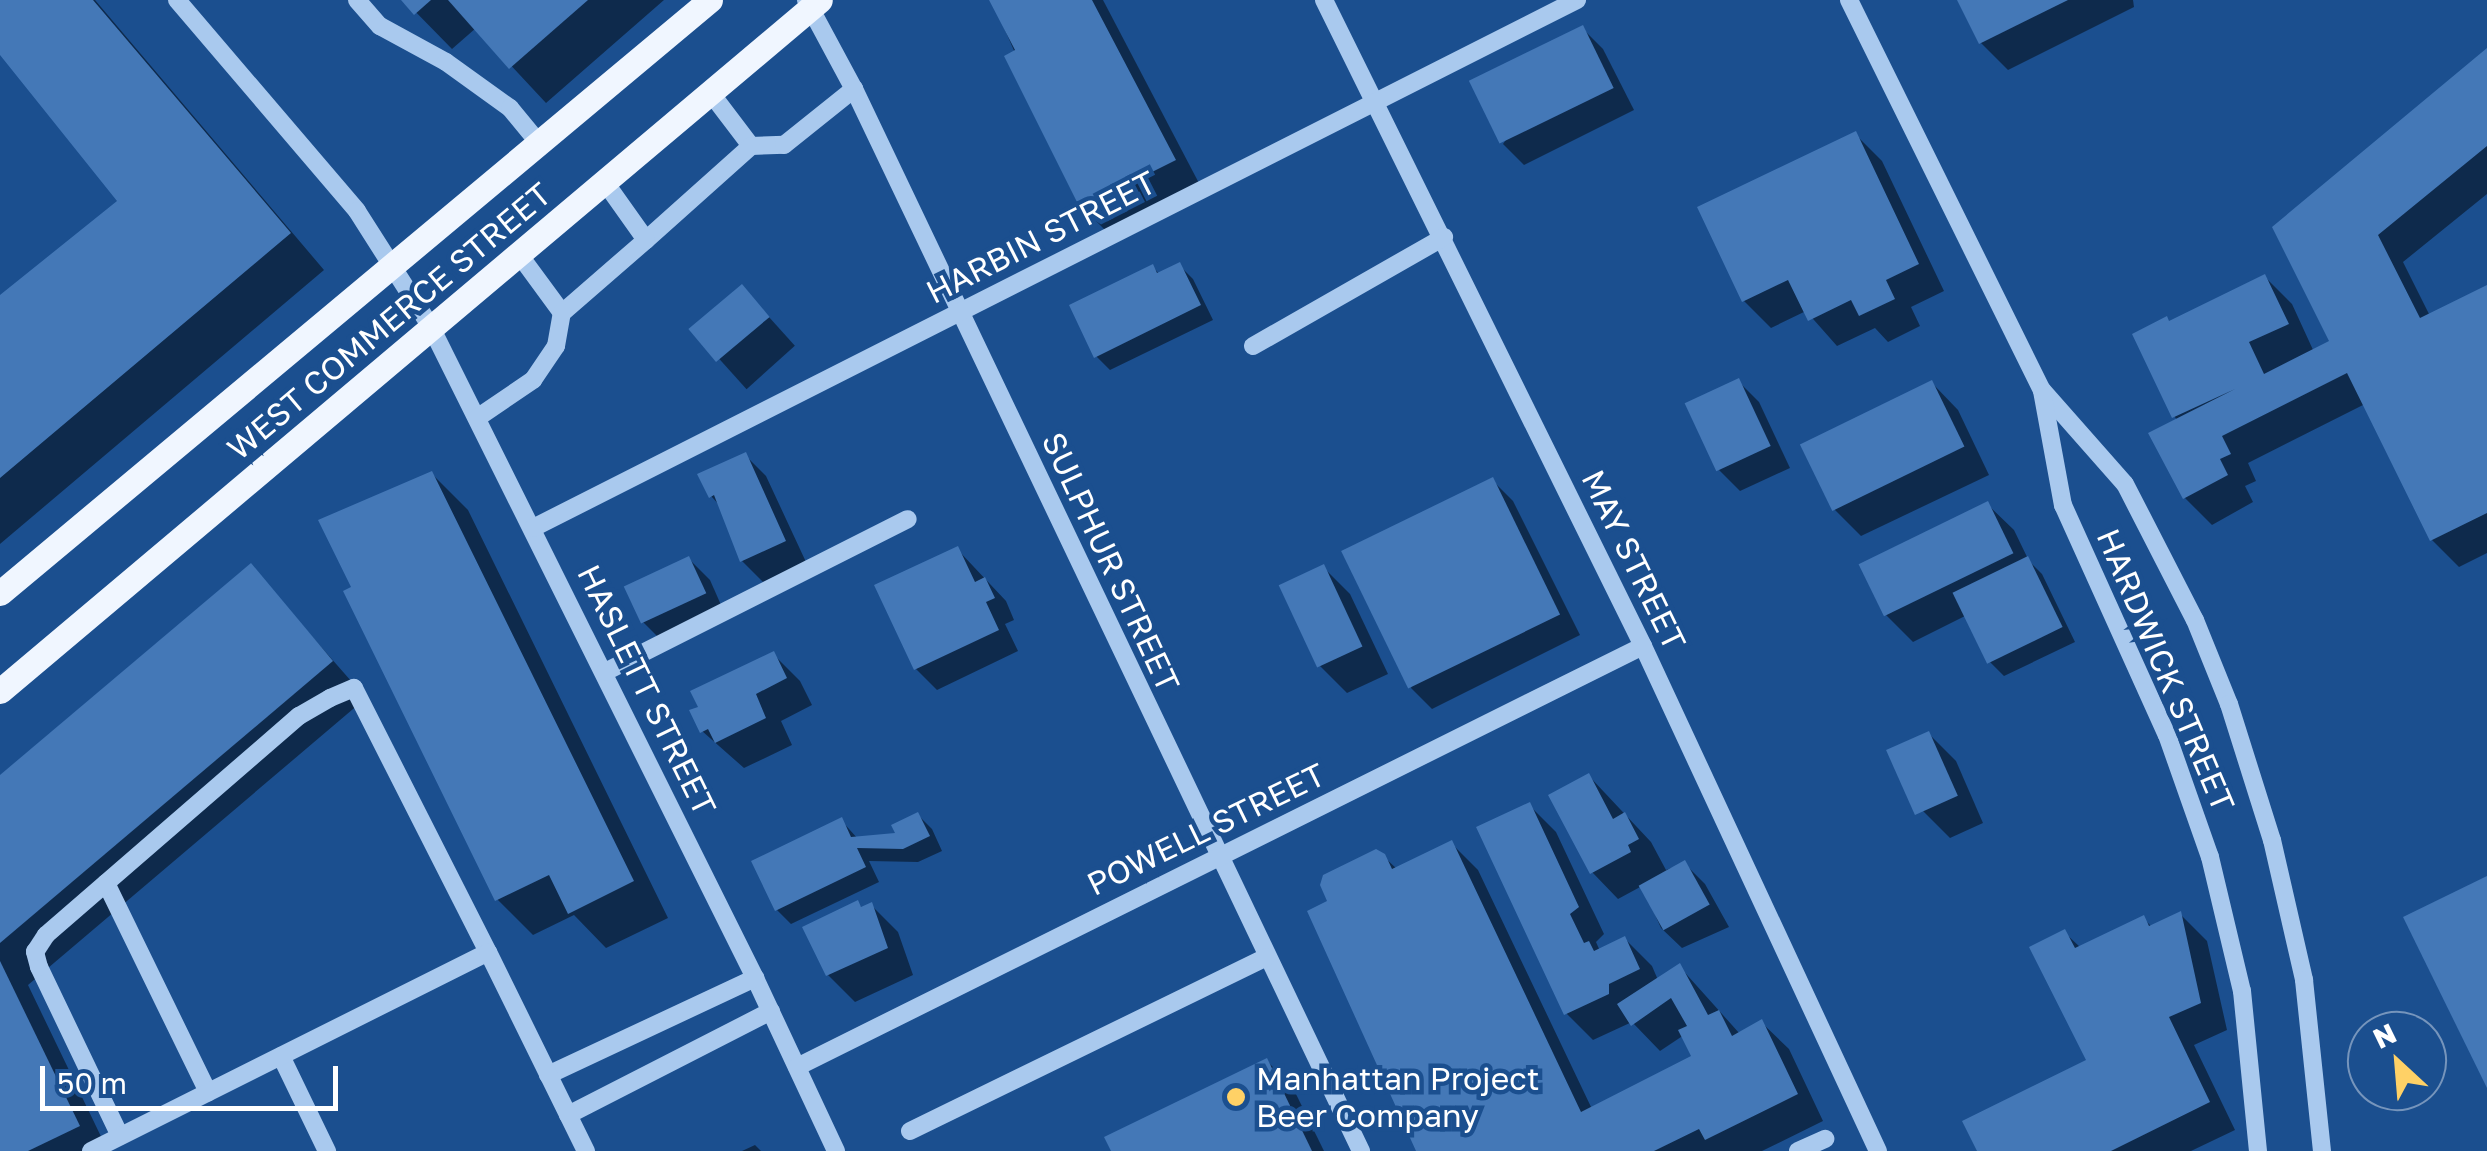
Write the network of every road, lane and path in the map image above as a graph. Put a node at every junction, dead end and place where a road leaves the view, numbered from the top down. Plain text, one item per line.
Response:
1 (177, 0) edge
2 (357, 0) edge
3 (710, 0) edge
4 (1324, 0) edge
5 (1576, 0) edge
6 (1849, 0) edge
7 (813, 2) edge
8 (854, 89) junction
9 (710, 92) junction
10 (1376, 103) junction
11 (538, 142) junction
12 (750, 146) junction
13 (604, 181) junction
14 (1444, 236) junction
15 (646, 240) junction
16 (518, 253) junction
17 (390, 264) junction
18 (958, 312) junction
19 (562, 313) junction
20 (431, 327) junction
21 (1254, 346) dead end
22 (2042, 390) junction
23 (477, 418) junction
24 (908, 519) dead end
25 (533, 528) junction
26 (0, 592) edge
27 (1643, 646) junction
28 (604, 672) junction
29 (0, 691) edge
30 (1218, 856) junction
31 (106, 883) junction
32 (488, 952) junction
33 (1266, 957) junction
34 (755, 978) junction
35 (771, 1011) junction
36 (281, 1056) junction
37 (797, 1066) junction
38 (548, 1074) junction
39 (208, 1092) junction
40 (568, 1114) junction
41 (910, 1131) dead end
42 (120, 1136) junction
43 (1824, 1138) dead end
44 (91, 1151) edge
45 (328, 1151) edge
46 (586, 1151) edge
47 (836, 1151) edge
48 (1361, 1151) edge
49 (1798, 1151) edge
50 (1878, 1151) edge
51 (2258, 1151) edge
52 (2322, 1151) edge

1 - 17 street, HASLETT STREET
2 - 11 street
3 - 11 main road, WEST COMMERCE STREET
4 - 10 street, MAY STREET
5 - 10 street, HARBIN STREET
6 - 22 street, HARDWICK STREET
7 - 8 street, SULPHUR STREET
7 - 9 main road, WEST COMMERCE STREET
8 - 12 street
8 - 18 street, SULPHUR STREET
9 - 12 street
9 - 13 main road, WEST COMMERCE STREET
10 - 14 street, MAY STREET
10 - 18 street, HARBIN STREET
11 - 17 main road, WEST COMMERCE STREET
12 - 15 street
13 - 15 street
13 - 16 main road, WEST COMMERCE STREET
14 - 21 street
14 - 27 street, MAY STREET
15 - 19 street
16 - 19 street
16 - 20 main road, WEST COMMERCE STREET
17 - 20 street, HASLETT STREET
17 - 26 main road, WEST COMMERCE STREET
18 - 25 street, HARBIN STREET
18 - 30 street, SULPHUR STREET
19 - 23 street
20 - 23 street, HASLETT STREET
20 - 29 main road, WEST COMMERCE STREET
22 - 51 street, HARDWICK STREET
22 - 52 street, HARDWICK STREET
23 - 25 street, HASLETT STREET
24 - 28 street
25 - 28 street, HASLETT STREET
27 - 30 street, POWELL STREET
27 - 50 street, MAY STREET
28 - 34 street, HASLETT STREET
30 - 33 street, SULPHUR STREET
30 - 37 street, POWELL STREET
31 - 32 street
31 - 39 street
31 - 42 street
32 - 36 street
32 - 38 street
33 - 41 street
33 - 48 street, SULPHUR STREET
34 - 35 street, HASLETT STREET
34 - 38 street
35 - 37 street, HASLETT STREET
35 - 40 street
36 - 39 street
36 - 45 street
37 - 47 street, HASLETT STREET
38 - 40 street
39 - 42 street
40 - 46 street
42 - 44 street
43 - 49 street

